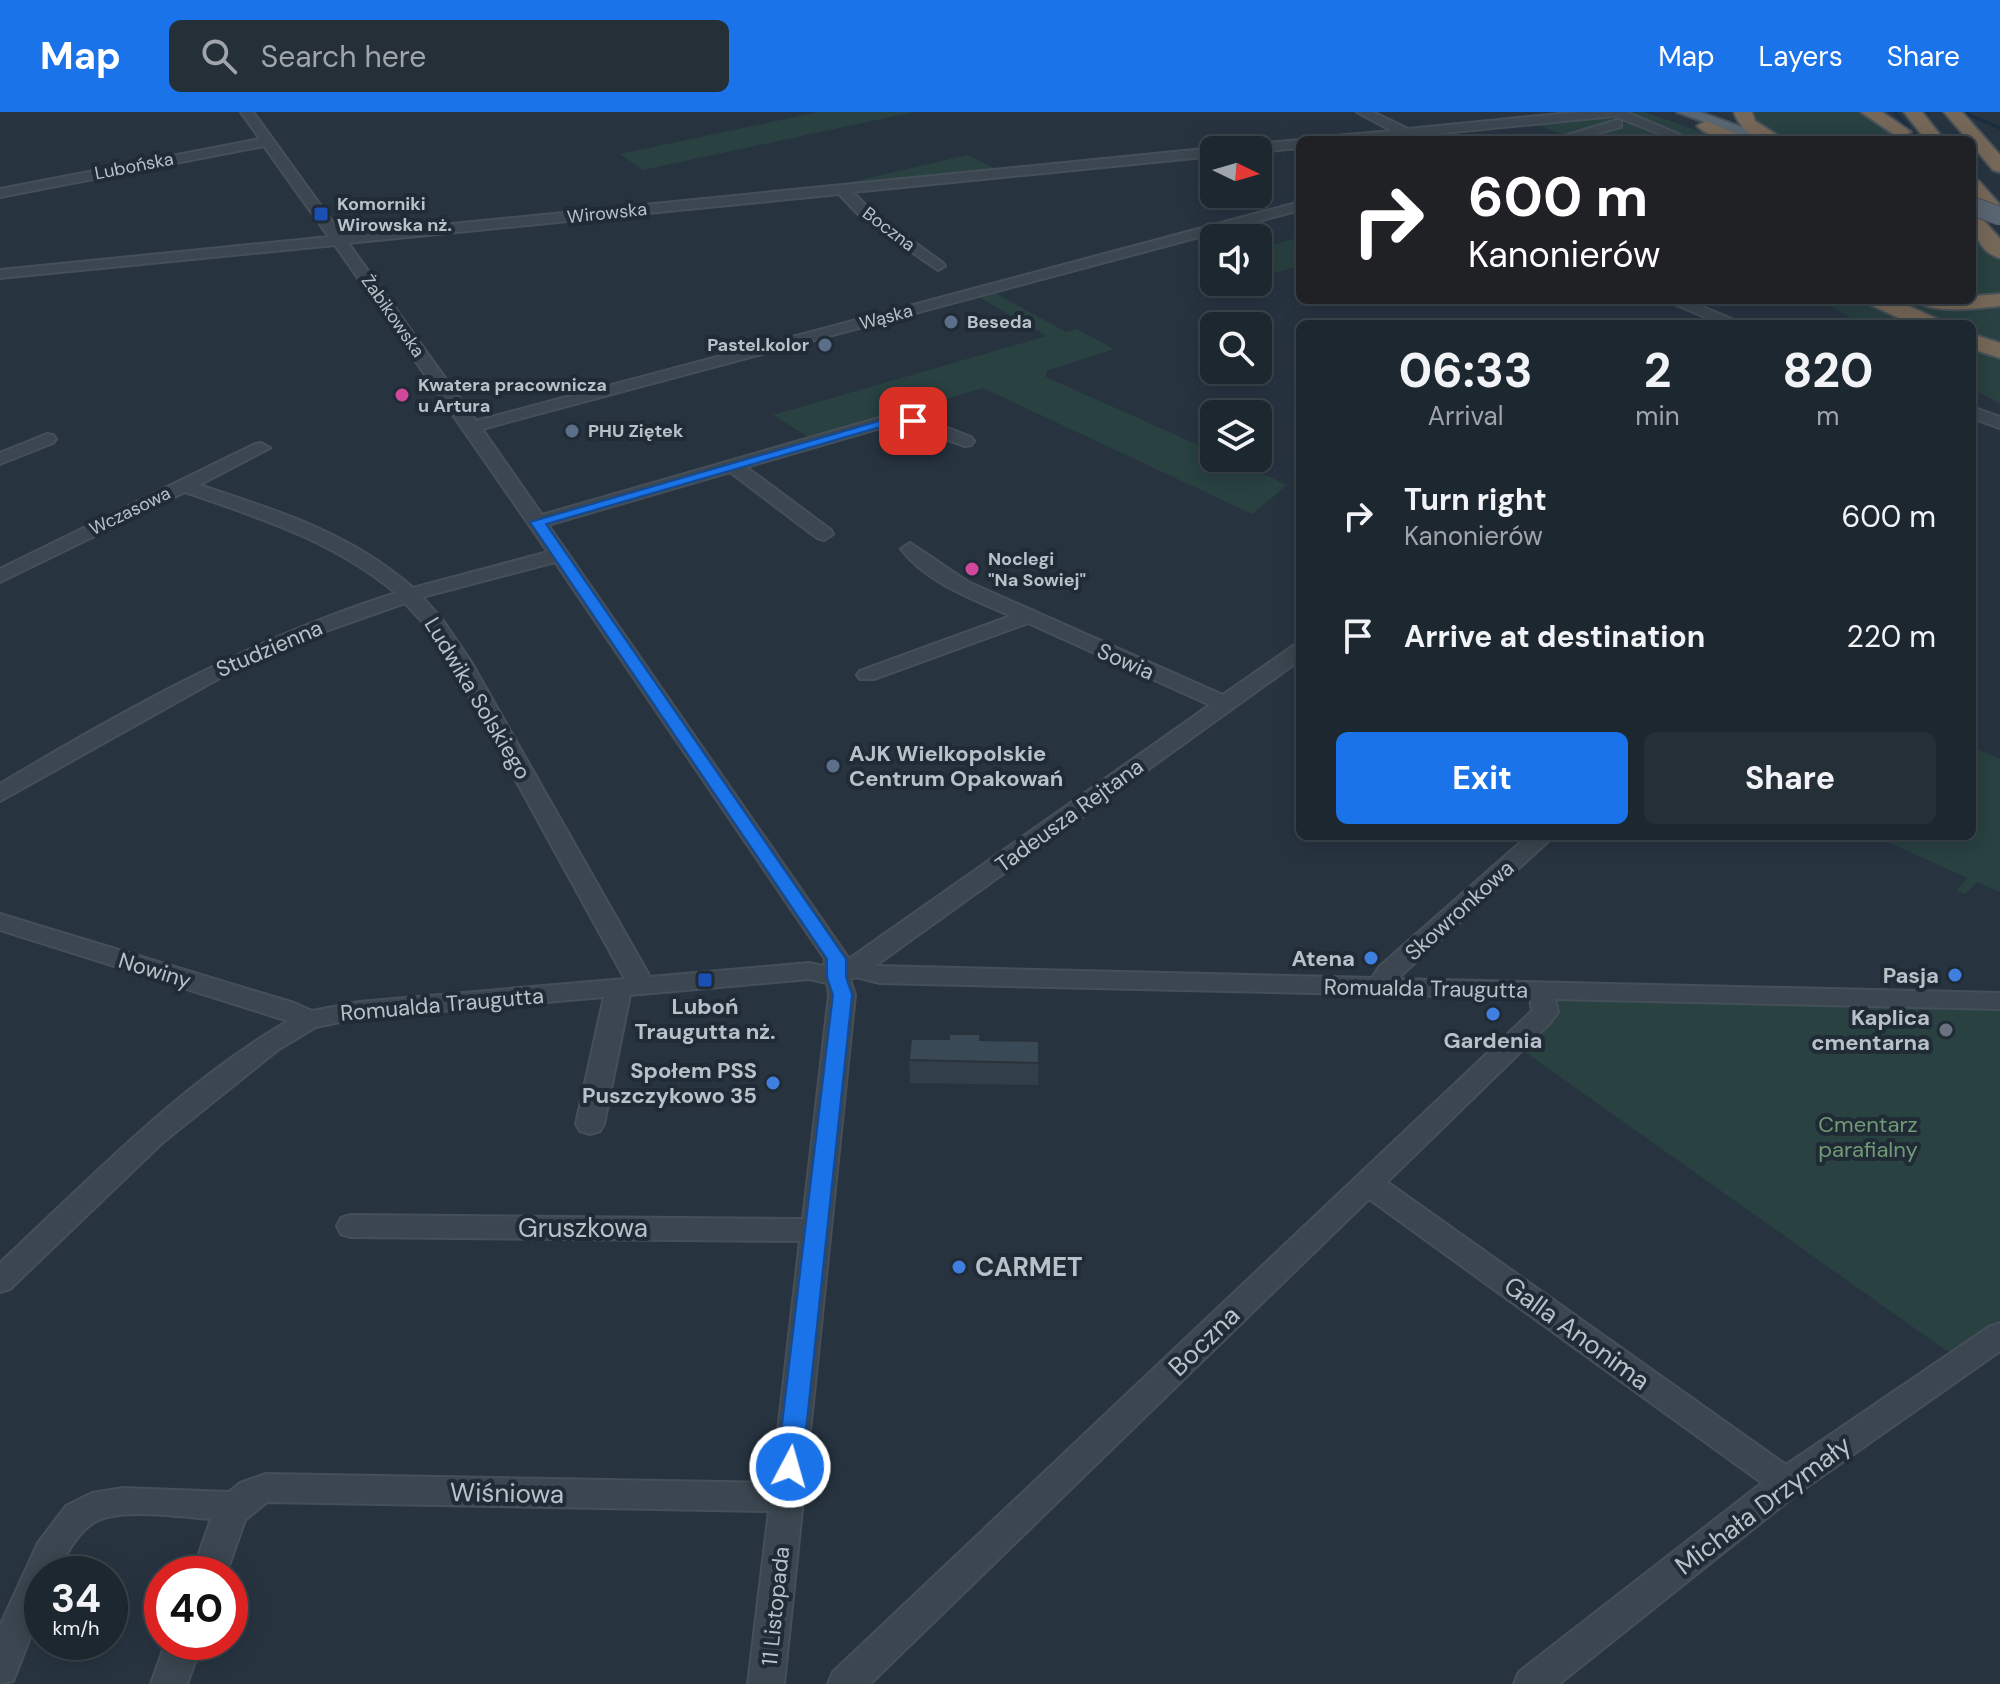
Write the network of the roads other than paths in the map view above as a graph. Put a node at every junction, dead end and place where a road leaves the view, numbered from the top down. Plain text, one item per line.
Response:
1 (247, 112) edge
2 (1363, 112) edge
3 (1615, 112) edge
4 (1664, 112) edge
5 (1685, 112) edge
6 (1743, 112) edge
7 (1870, 112) edge
8 (1886, 112) edge
9 (1913, 112) edge
10 (1928, 112) edge
11 (1953, 112) edge
12 (1631, 120) junction
13 (1706, 126) junction
14 (1411, 133) junction
15 (1378, 136) edge
16 (1418, 136) edge
17 (1572, 136) edge
18 (1676, 136) edge
19 (1727, 136) edge
20 (1736, 136) edge
21 (1760, 136) edge
22 (1766, 136) edge
23 (1905, 136) edge
24 (1932, 136) edge
25 (1948, 136) edge
26 (1974, 136) edge
27 (1976, 138) edge
28 (268, 141) junction
29 (1296, 144) edge
30 (1272, 147) edge
31 (1200, 153) edge
32 (2000, 166) edge
33 (1976, 169) edge
34 (842, 189) junction
35 (1976, 189) edge
36 (0, 193) edge
37 (2000, 197) edge
38 (1296, 207) edge
39 (1976, 207) edge
40 (2000, 216) edge
41 (1976, 218) edge
42 (1976, 222) edge
43 (2000, 224) edge
44 (339, 240) junction
45 (2000, 252) edge
46 (938, 266) dead end
47 (0, 274) edge
48 (2000, 300) edge
49 (1976, 302) edge
50 (1683, 304) edge
51 (1887, 304) edge
52 (1725, 320) edge
53 (1921, 320) edge
54 (1976, 342) edge
55 (2000, 351) edge
56 (1976, 414) edge
57 (2000, 423) edge
58 (472, 427) junction
59 (47, 439) dead end
60 (965, 441) dead end
61 (261, 448) dead end
62 (0, 459) edge
63 (733, 466) junction
64 (183, 486) junction
65 (537, 522) junction
66 (824, 534) dead end
67 (910, 549) dead end
68 (560, 555) junction
69 (0, 576) edge
70 (411, 594) junction
71 (1027, 617) junction
72 (1296, 653) edge
73 (867, 675) dead end
74 (1225, 704) junction
75 (0, 794) edge
76 (1538, 840) edge
77 (0, 922) edge
78 (845, 973) junction
79 (629, 987) junction
80 (1383, 987) junction
81 (1541, 990) junction
82 (2000, 1001) edge
83 (309, 1020) junction
84 (590, 1124) dead end
85 (1369, 1184) junction
86 (351, 1226) dead end
87 (815, 1230) junction
88 (0, 1281) edge
89 (2000, 1335) edge
90 (1786, 1483) junction
91 (786, 1497) junction
92 (233, 1506) junction
93 (215, 1556) edge
94 (178, 1660) edge
95 (0, 1670) edge
96 (169, 1684) edge
97 (766, 1684) edge
98 (846, 1684) edge
99 (1532, 1684) edge

1 - 28 street, Żabikowska
2 - 14 street
3 - 12 street
3 - 14 street
4 - 13 main road
5 - 21 main road
6 - 22 highway
7 - 23 highway
8 - 23 highway
9 - 24 highway
10 - 25 highway
11 - 26 highway
12 - 17 street
12 - 18 street
13 - 19 highway
13 - 20 main road
14 - 15 street
14 - 16 street
27 - 32 highway
28 - 36 street, Lubońska
28 - 44 street, Żabikowska
29 - 30 street
31 - 34 street, Wirowska
33 - 37 highway
34 - 44 street, Wirowska
34 - 46 street, Boczna
35 - 40 highway
38 - 58 street, Wąska
39 - 40 main road, bridge
41 - 43 main road
42 - 45 highway
44 - 47 street, Wirowska
44 - 58 street, Żabikowska
48 - 49 highway
50 - 52 street
51 - 53 highway
54 - 55 highway
56 - 57 street
58 - 65 street, Żabikowska
59 - 62 street
60 - 63 street
61 - 64 street, Wczasowa
63 - 65 street
63 - 66 street
64 - 69 street, Wczasowa
64 - 70 street, Ludwika Solskiego
65 - 68 street, 11 Listopada
67 - 71 street, Sowia
68 - 70 street, Studzienna
68 - 78 street, 11 Listopada
70 - 75 street, Studzienna
70 - 79 street, Ludwika Solskiego
71 - 73 street
71 - 74 street, Sowia
72 - 74 street, Tadeusza Rejtana
74 - 78 street, Tadeusza Rejtana
76 - 80 street, Skowronkowa
77 - 83 street, Nowiny
78 - 79 street, Romualda Traugutta
78 - 80 street, Romualda Traugutta
78 - 87 street, 11 Listopada
79 - 83 street, Romualda Traugutta
79 - 84 street
80 - 81 street, Romualda Traugutta
81 - 82 street, Romualda Traugutta
81 - 85 street, Boczna
83 - 88 street, Romualda Traugutta
85 - 90 street, Galla Anonima
85 - 98 street, Boczna
86 - 87 street, Gruszkowa
87 - 91 street, 11 Listopada
89 - 90 street, Michała Drzymały
90 - 99 street, Michała Drzymały
91 - 92 street, Wiśniowa
91 - 97 street, 11 Listopada
92 - 93 street
92 - 95 street
94 - 96 street

